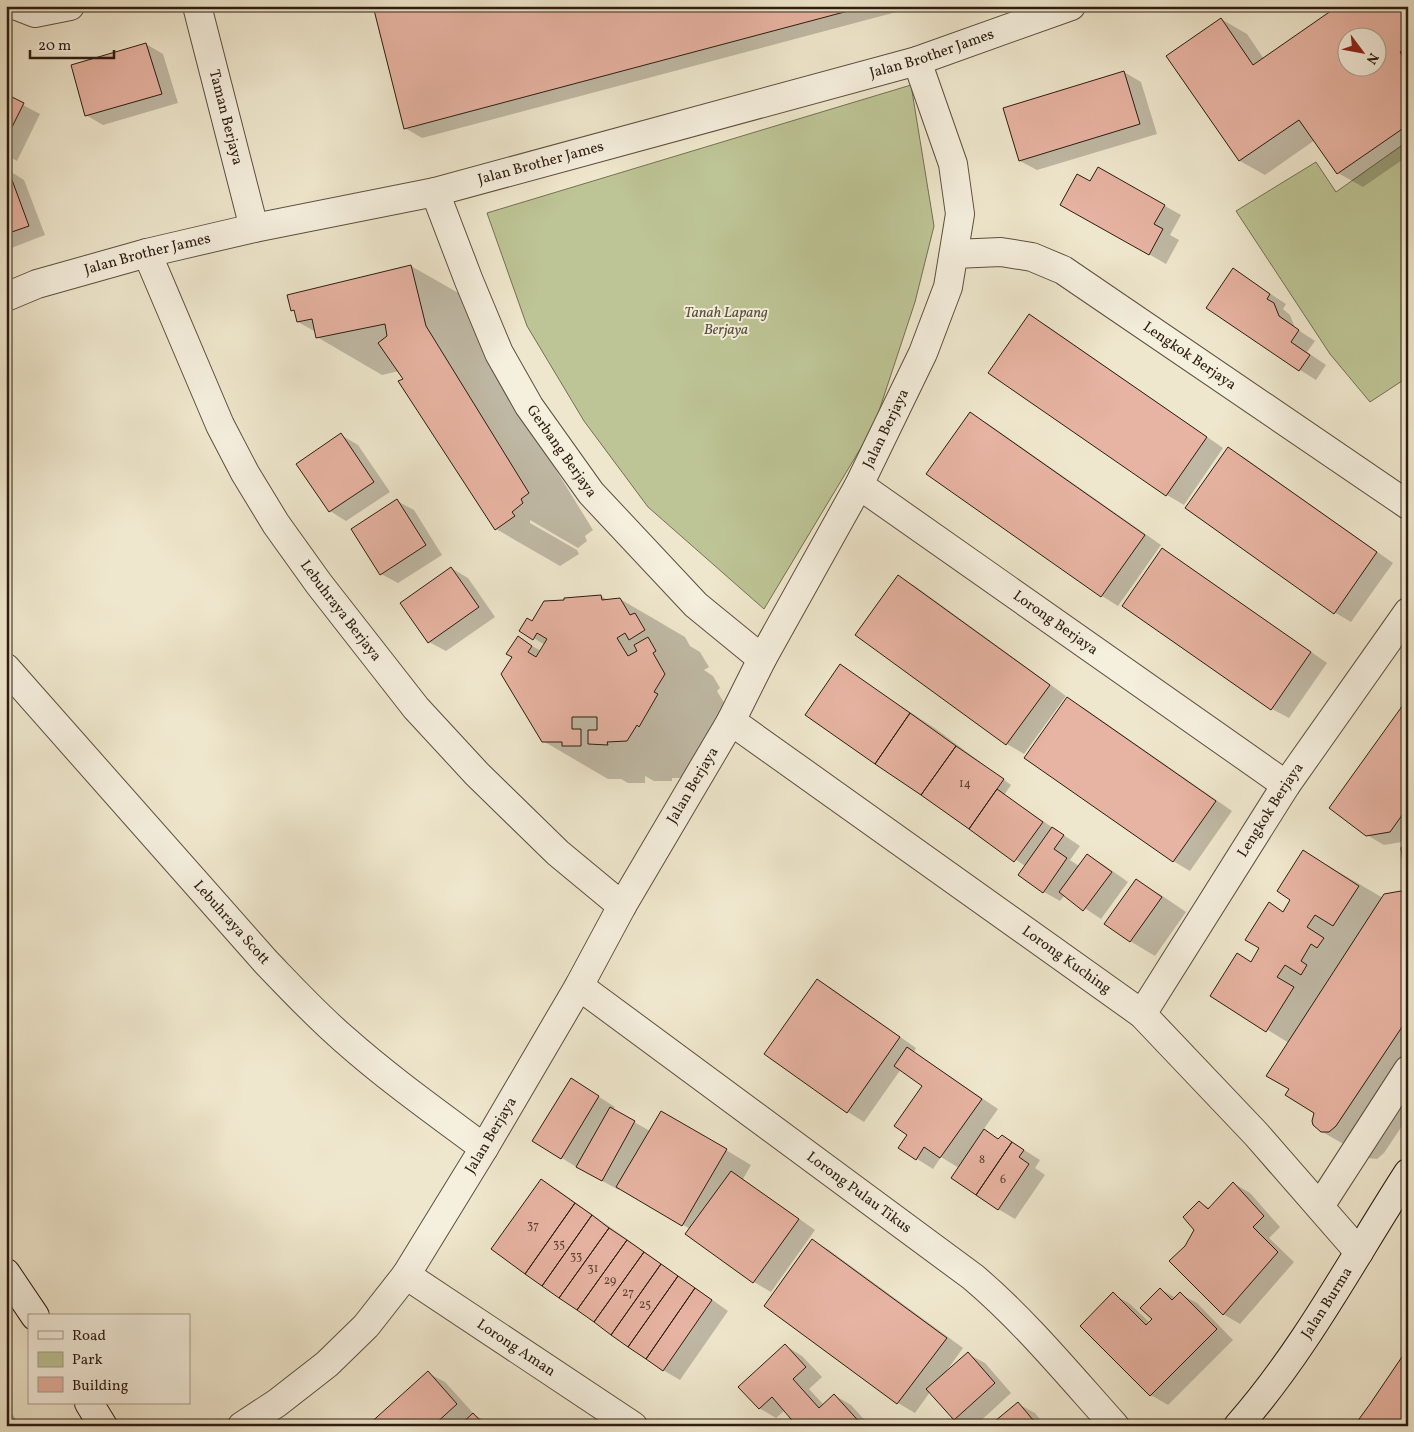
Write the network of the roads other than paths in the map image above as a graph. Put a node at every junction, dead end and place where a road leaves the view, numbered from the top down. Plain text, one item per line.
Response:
1 (17, 6) edge
2 (70, 6) edge
3 (197, 6) edge
4 (1071, 6) edge
5 (917, 61) junction
6 (435, 192) junction
7 (254, 228) junction
8 (147, 253) junction
9 (954, 254) junction
10 (6, 297) edge
11 (859, 486) junction
12 (1408, 505) edge
13 (1408, 612) edge
14 (762, 659) junction
15 (6, 668) edge
16 (731, 721) junction
17 (1316, 743) junction
18 (1251, 760) junction
19 (1286, 785) junction
20 (622, 906) junction
21 (579, 986) junction
22 (1142, 1014) junction
23 (1408, 1070) edge
24 (484, 1148) junction
25 (1408, 1173) edge
26 (1320, 1206) junction
27 (1359, 1252) junction
28 (6, 1273) edge
29 (406, 1275) junction
30 (33, 1314) edge
31 (90, 1404) edge
32 (627, 1424) edge
33 (103, 1426) edge
34 (242, 1426) edge
35 (1114, 1426) edge
36 (1238, 1426) edge

1 - 2 street
3 - 7 street, Taman Berjaya
4 - 5 street, Jalan Brother James
5 - 6 street, Jalan Brother James
5 - 9 street, Jalan Berjaya
6 - 7 street, Jalan Brother James
6 - 14 street, Gerbang Berjaya
7 - 8 street, Jalan Brother James
8 - 10 street, Jalan Brother James
8 - 20 street, Lebuhraya Berjaya
9 - 11 street, Jalan Berjaya
9 - 12 street, Lengkok Berjaya
11 - 14 street, Jalan Berjaya
11 - 18 street, Lorong Berjaya
13 - 17 street, Lengkok Berjaya
14 - 16 street, Jalan Berjaya
15 - 24 street, Lebuhraya Scott
16 - 20 street, Jalan Berjaya
16 - 22 street, Lorong Kuching
17 - 18 street
17 - 19 street, Lengkok Berjaya
18 - 19 street, Lorong Berjaya
19 - 22 street, Lengkok Berjaya
20 - 21 street, Jalan Berjaya
21 - 24 street, Jalan Berjaya
21 - 35 street, Lorong Pulau Tikus
22 - 26 street, Lorong Kuching
23 - 26 street
24 - 29 street, Jalan Berjaya
25 - 27 street, Jalan Burma
26 - 27 street, Lorong Kuching
27 - 36 street, Jalan Burma
28 - 30 street
29 - 32 street, Lorong Aman
29 - 34 street, Jalan Berjaya
31 - 33 street

